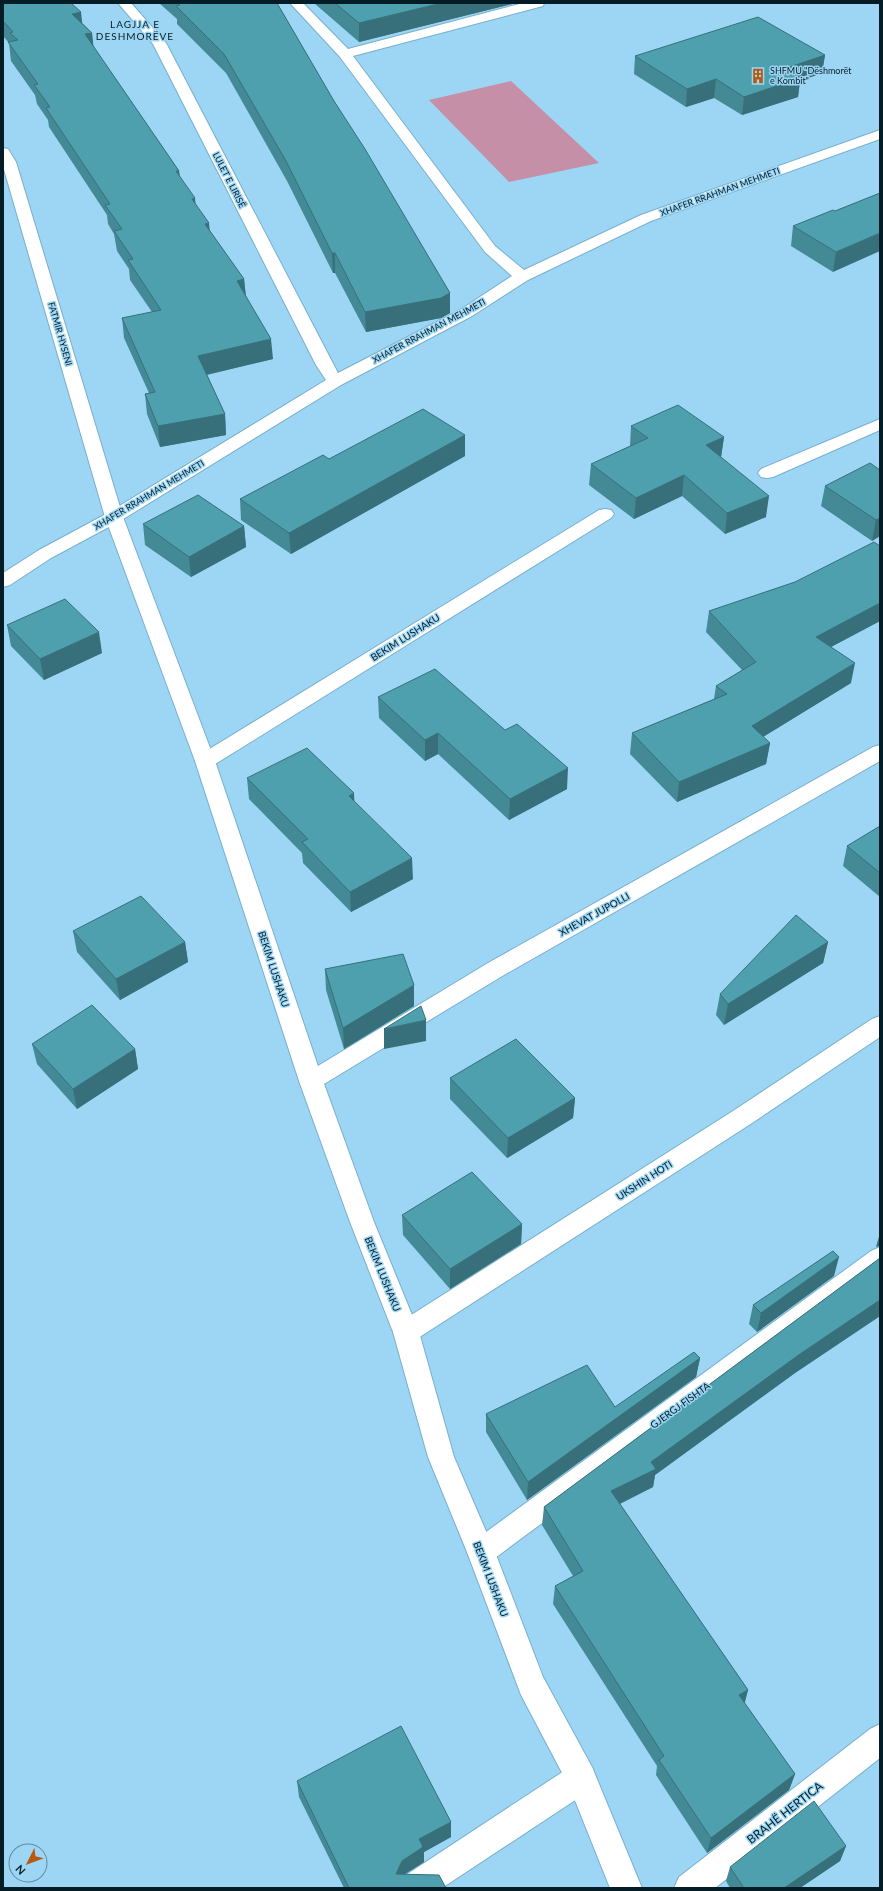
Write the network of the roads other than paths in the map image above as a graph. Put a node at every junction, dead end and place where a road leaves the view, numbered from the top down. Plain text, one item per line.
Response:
1 (124, 3) edge
2 (296, 3) edge
3 (538, 3) edge
4 (345, 54) junction
5 (880, 134) edge
6 (3, 152) edge
7 (522, 277) junction
8 (335, 381) junction
9 (880, 424) edge
10 (767, 473) dead end
11 (605, 514) dead end
12 (114, 517) junction
13 (3, 581) edge
14 (880, 752) edge
15 (205, 761) junction
16 (880, 1024) edge
17 (311, 1081) junction
18 (880, 1258) edge
19 (406, 1332) junction
20 (481, 1552) junction
21 (880, 1739) edge
22 (581, 1778) junction
23 (414, 1888) edge
24 (626, 1888) edge
25 (690, 1888) edge

1 - 8 street, LULET E LIRISË
2 - 4 street
3 - 4 street
4 - 7 street
5 - 7 street, XHAFER RRAHMAN MEHMETI
6 - 12 street, FATMIR HYSENI
7 - 8 street, XHAFER RRAHMAN MEHMETI
8 - 12 street, XHAFER RRAHMAN MEHMETI
9 - 10 street
11 - 15 street, BEKIM LUSHAKU
12 - 13 street, XHAFER RRAHMAN MEHMETI
12 - 15 street, BEKIM LUSHAKU
14 - 17 street, XHEVAT JUPOLLI
15 - 17 street, BEKIM LUSHAKU
16 - 19 street, UKSHIN HOTI
17 - 19 street, BEKIM LUSHAKU
18 - 20 street, GJERGJ FISHTA
19 - 20 street, BEKIM LUSHAKU
20 - 22 street, BEKIM LUSHAKU
21 - 25 street, BRAHË HERTICA
22 - 23 street
22 - 24 street, BEKIM LUSHAKU

